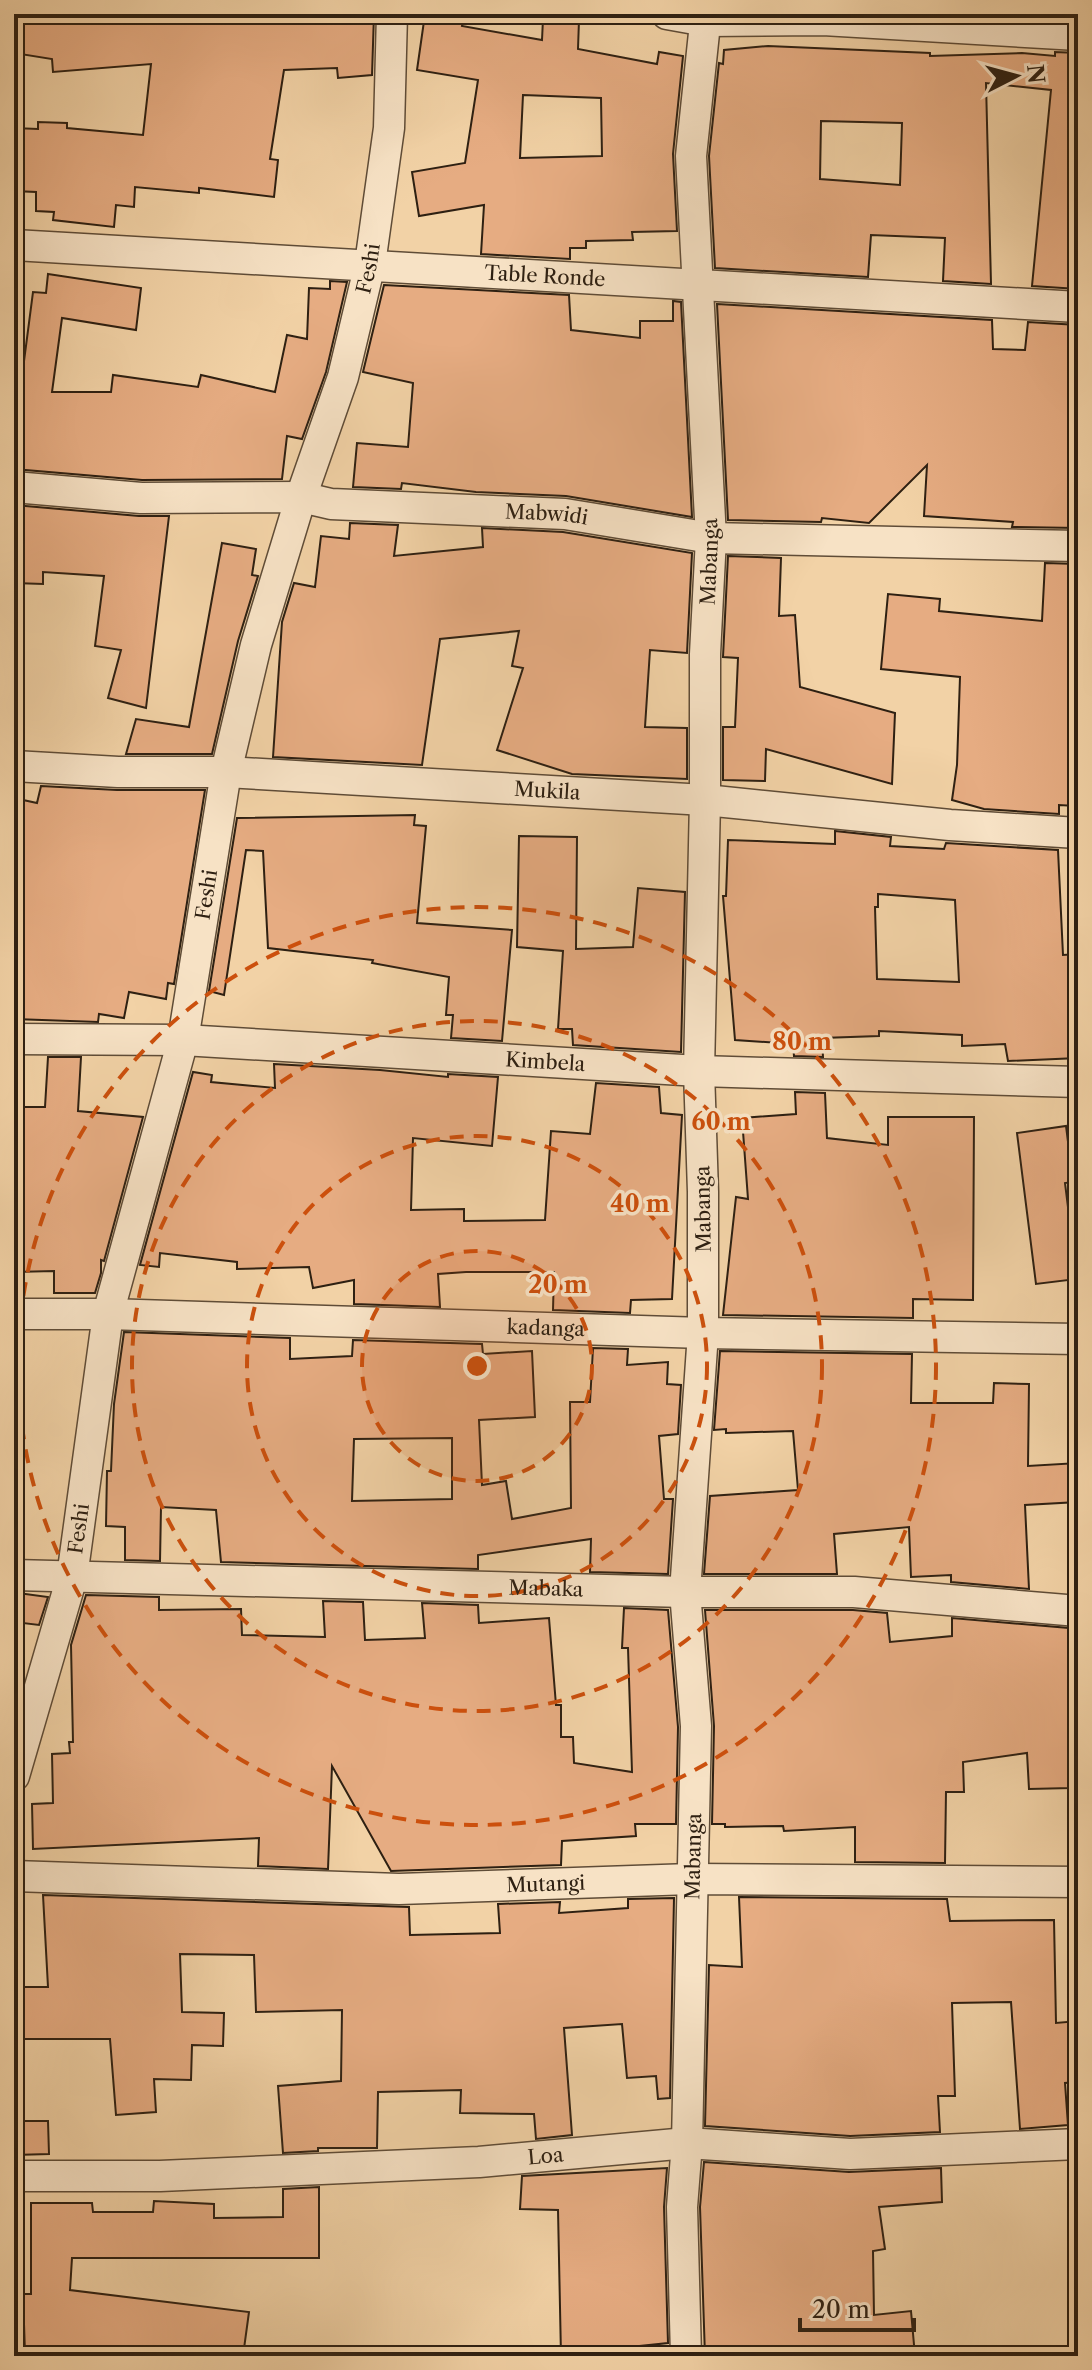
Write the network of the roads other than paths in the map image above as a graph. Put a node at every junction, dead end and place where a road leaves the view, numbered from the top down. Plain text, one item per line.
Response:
1 (392, 14) edge
2 (667, 14) edge
3 (706, 18) edge
4 (1078, 35) edge
5 (14, 245) edge
6 (370, 264) junction
7 (699, 284) junction
8 (1078, 307) edge
9 (14, 487) edge
10 (301, 497) junction
11 (711, 538) junction
12 (1078, 546) edge
13 (14, 766) edge
14 (226, 772) junction
15 (705, 800) junction
16 (1078, 833) edge
17 (14, 1039) edge
18 (183, 1040) junction
19 (699, 1071) junction
20 (1078, 1082) edge
21 (14, 1314) edge
22 (108, 1314) junction
23 (703, 1333) junction
24 (1078, 1339) edge
25 (14, 1575) edge
26 (72, 1577) junction
27 (685, 1592) junction
28 (1078, 1611) edge
29 (14, 1776) edge
30 (14, 1876) edge
31 (691, 1879) junction
32 (1078, 1882) edge
33 (687, 2143) junction
34 (1078, 2144) edge
35 (14, 2176) edge
36 (686, 2356) edge

1 - 6 street, Feshi
2 - 3 street
3 - 4 street
3 - 7 street, Mabanga
5 - 6 street, Table Ronde
6 - 7 street, Table Ronde
6 - 10 street, Feshi
7 - 8 street, Table Ronde
7 - 11 street, Mabanga
9 - 10 street, Mabwidi
10 - 11 street, Mabwidi
10 - 14 street, Feshi
11 - 12 street, Mabwidi
11 - 15 street, Mabanga
13 - 14 street, Mukila
14 - 15 street, Mukila
14 - 18 street, Feshi
15 - 16 street, Mukila
15 - 19 street, Mabanga
17 - 18 street, Kimbela
18 - 19 street, Kimbela
18 - 22 street, Feshi
19 - 20 street, Kimbela
19 - 23 street, Mabanga
21 - 22 street, kadanga
22 - 23 street, kadanga
22 - 26 street, Feshi
23 - 24 street, kadanga
23 - 27 street, Mabanga
25 - 26 street, Mabaka
26 - 27 street, Mabaka
26 - 29 street, Feshi
27 - 28 street, Mabaka
27 - 31 street, Mabanga
30 - 31 street, Mutangi
31 - 32 street, Mutangi
31 - 33 street, Mabanga
33 - 34 street, Loa
33 - 35 street, Loa
33 - 36 street, Mabanga

